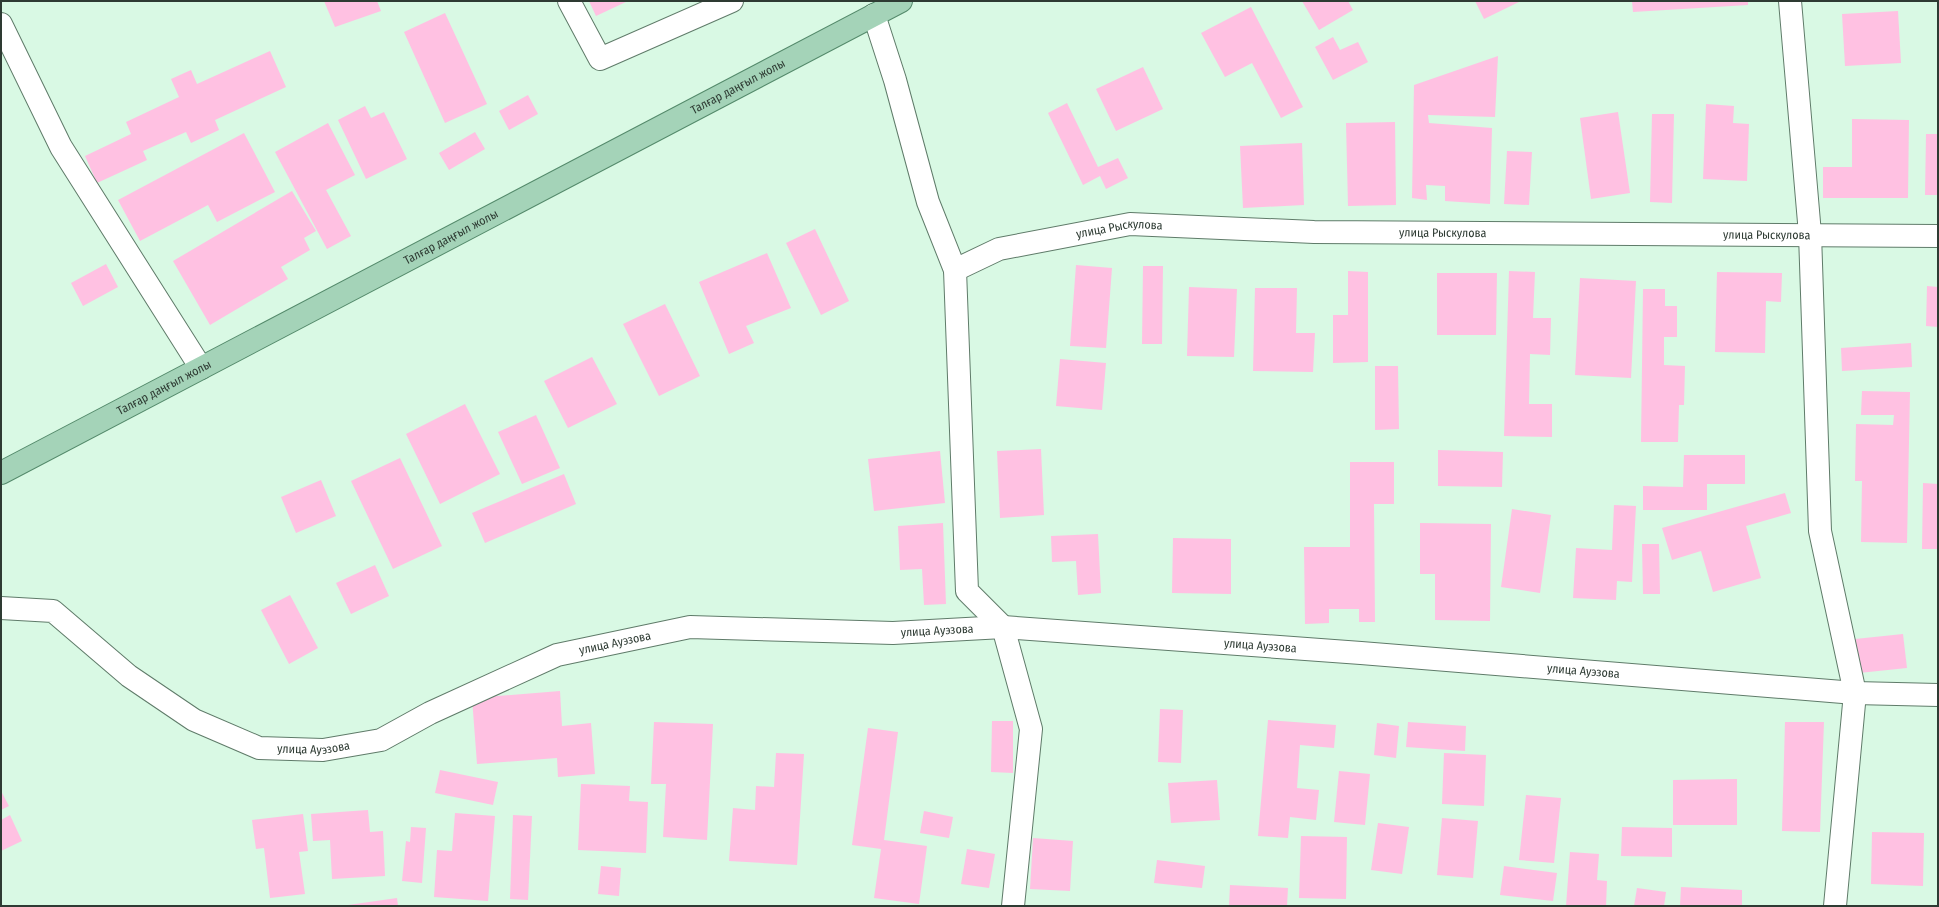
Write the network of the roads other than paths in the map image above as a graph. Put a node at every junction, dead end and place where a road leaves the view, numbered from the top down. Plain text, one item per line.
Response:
1 (569, 1) edge
2 (732, 1) edge
3 (901, 1) edge
4 (1790, 1) edge
5 (874, 15) junction
6 (1, 24) edge
7 (1810, 234) junction
8 (1938, 236) edge
9 (955, 270) junction
10 (201, 368) junction
11 (1, 473) edge
12 (1, 608) edge
13 (1003, 627) junction
14 (1854, 692) junction
15 (1938, 694) edge
16 (1014, 906) edge
17 (1835, 906) edge

1 - 2 street
3 - 5 main road, Талғар даңғыл жолы
4 - 7 street
5 - 9 street
5 - 10 main road, Талғар даңғыл жолы
6 - 10 street
7 - 8 street, улица Рыскулова
7 - 9 street, улица Рыскулова
7 - 14 street
9 - 13 street
10 - 11 main road, Талғар даңғыл жолы
12 - 13 street, улица Ауэзова
13 - 14 street, улица Ауэзова
13 - 16 street
14 - 15 street, улица Ауэзова
14 - 17 street

